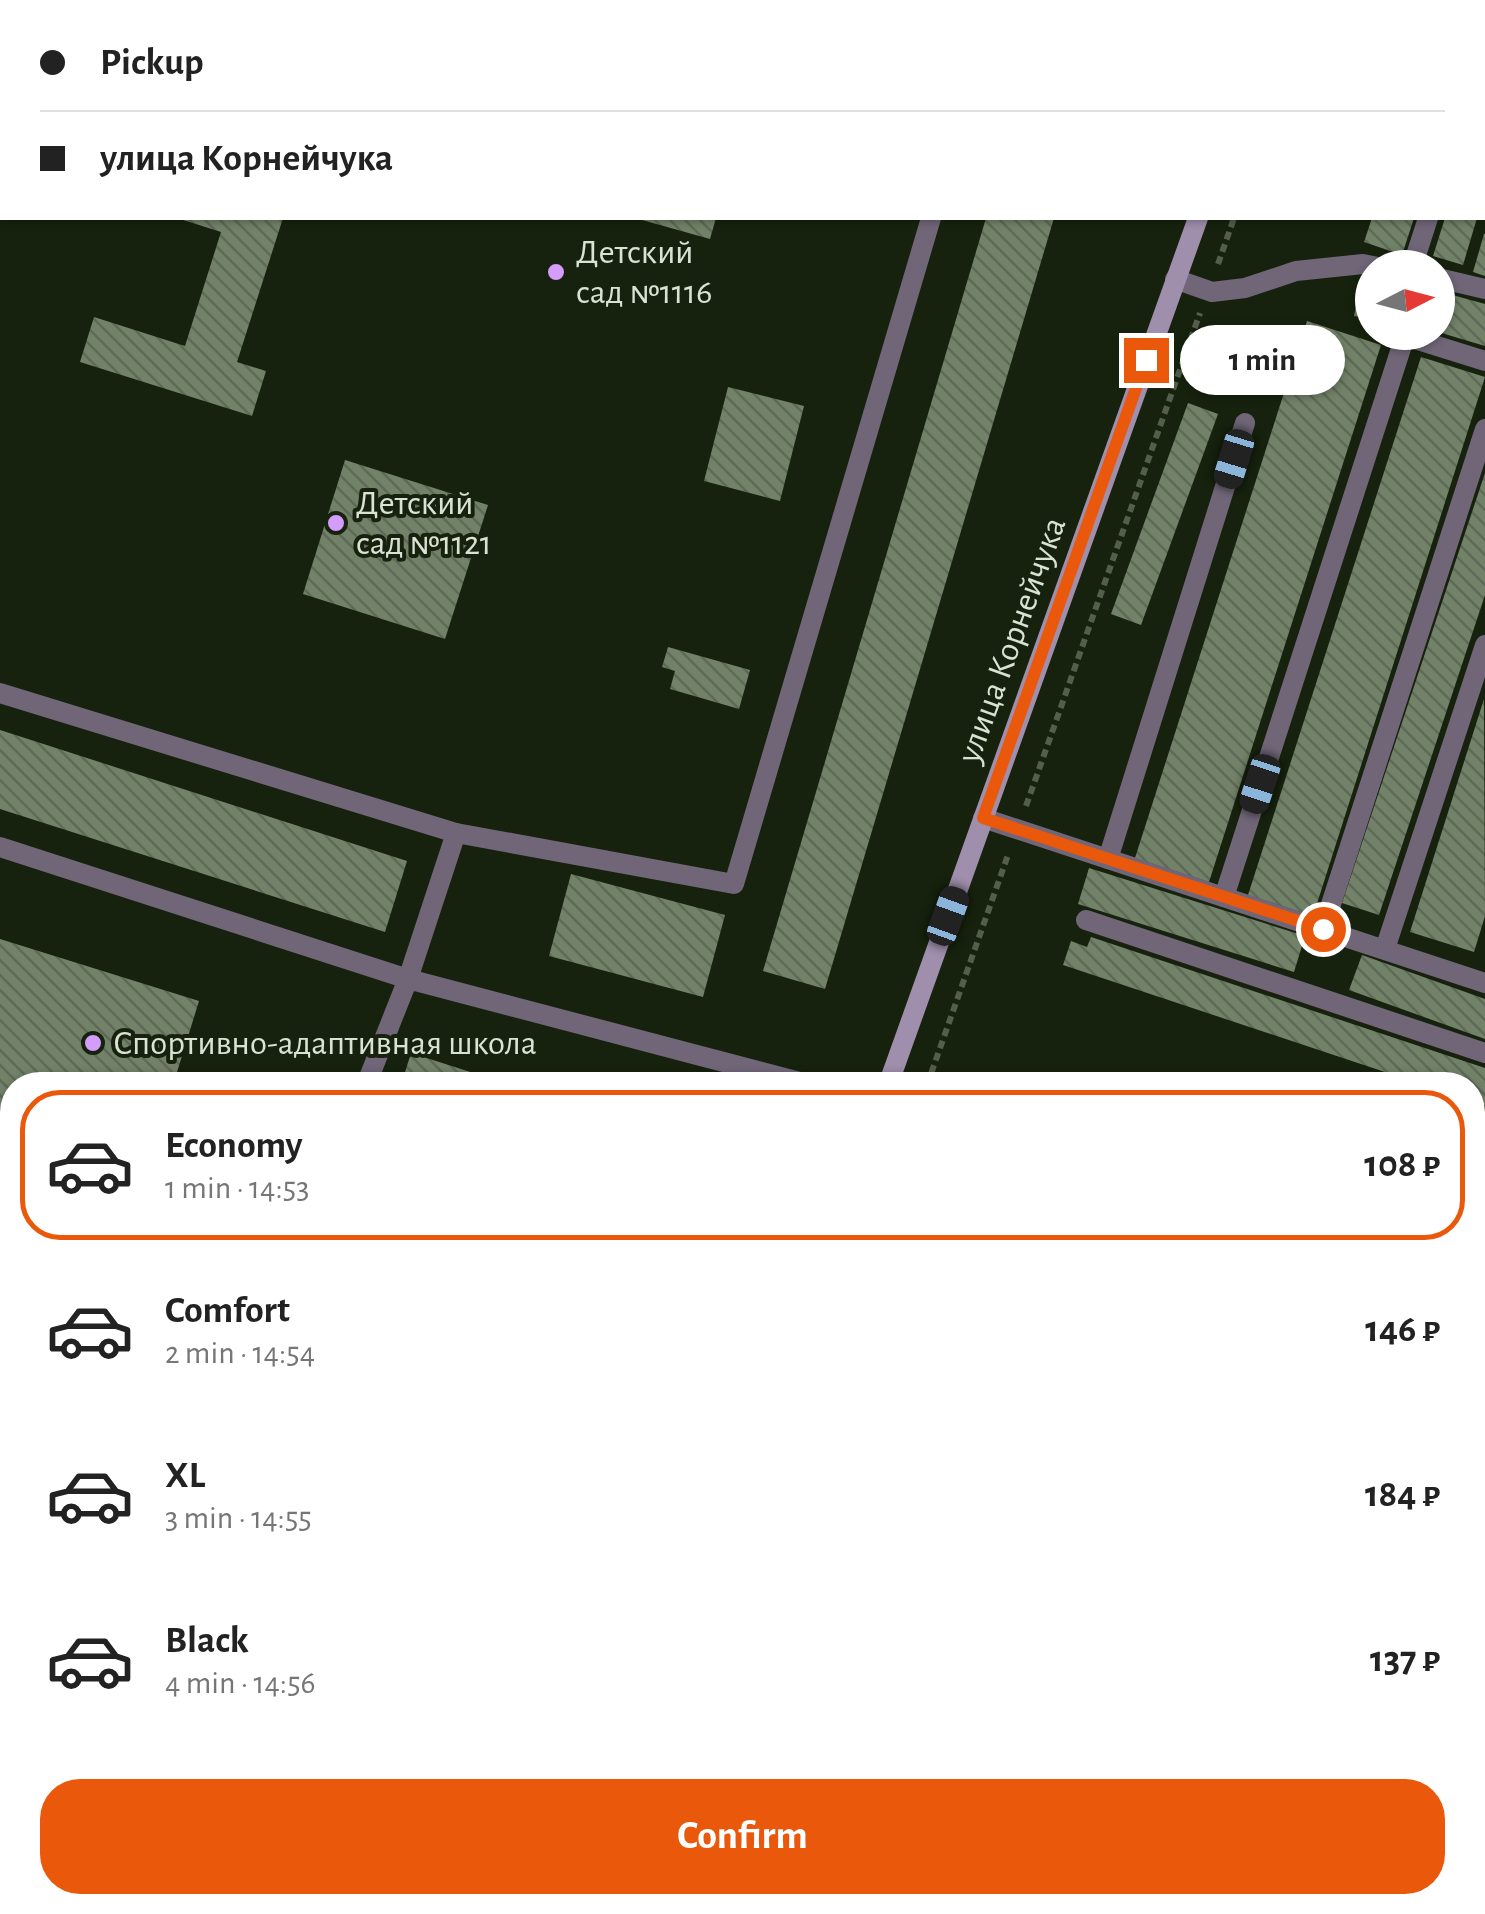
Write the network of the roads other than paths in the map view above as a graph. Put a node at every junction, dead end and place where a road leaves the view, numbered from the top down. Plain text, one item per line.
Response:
1 (931, 220) edge
2 (1197, 220) edge
3 (1427, 220) edge
4 (1418, 250) edge
5 (1355, 265) edge
6 (1175, 280) junction
7 (1455, 282) edge
8 (1485, 289) edge
9 (1485, 361) edge
10 (1245, 423) dead end
11 (1485, 429) edge
12 (1485, 645) edge
13 (0, 694) edge
14 (983, 818) junction
15 (456, 833) junction
16 (0, 847) edge
17 (1108, 859) junction
18 (1224, 897) junction
19 (1086, 920) dead end
20 (1323, 929) junction
21 (1386, 949) junction
22 (1483, 976) edge
23 (408, 979) junction
24 (1485, 1053) edge
25 (371, 1072) edge
26 (762, 1072) edge
27 (893, 1072) edge

1 - 15 lane
2 - 6 street, улица Корнейчука
3 - 4 lane
5 - 6 lane
6 - 14 street, улица Корнейчука
7 - 8 lane
9 - 18 lane
10 - 17 lane
11 - 20 lane
12 - 21 lane
13 - 15 lane
14 - 17 lane
14 - 27 street, улица Корнейчука
15 - 23 lane
16 - 23 lane
17 - 18 lane
18 - 20 lane
19 - 24 lane
20 - 21 lane
21 - 22 lane
23 - 25 lane
23 - 26 lane

